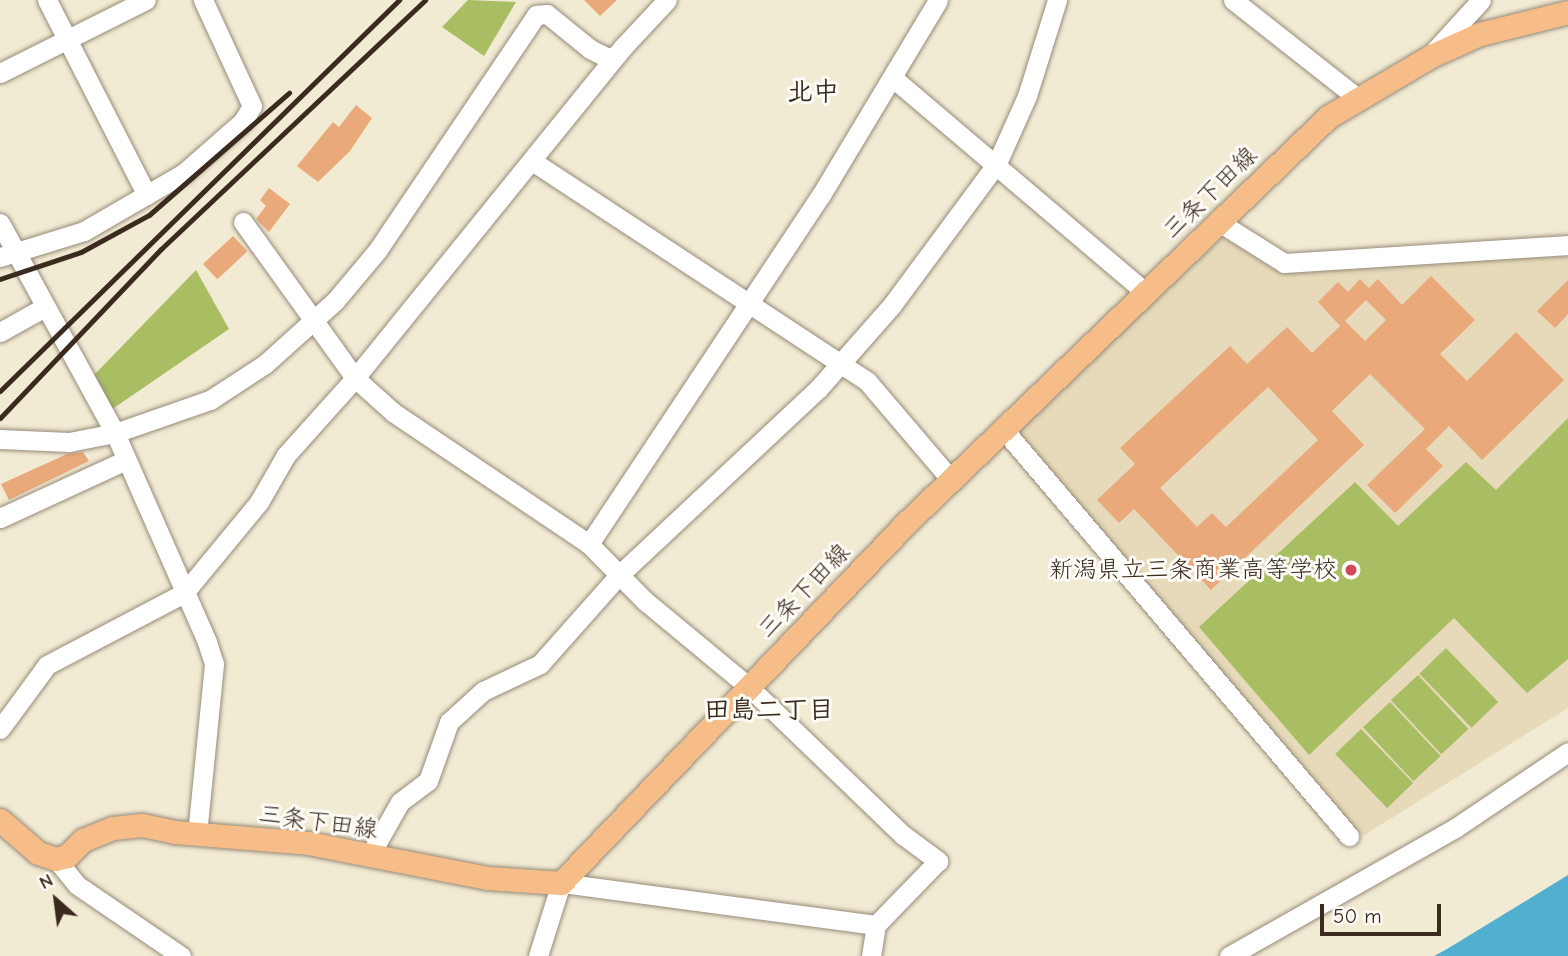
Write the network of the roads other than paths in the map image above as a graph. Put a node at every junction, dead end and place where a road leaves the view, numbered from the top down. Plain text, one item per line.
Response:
1 (47, 0) edge
2 (146, 0) edge
3 (203, 0) edge
4 (667, 0) edge
5 (937, 0) edge
6 (1057, 0) edge
7 (1233, 0) edge
8 (1481, 0) edge
9 (1568, 12) edge
10 (67, 40) junction
11 (616, 55) junction
12 (1431, 56) junction
13 (0, 73) edge
14 (894, 79) junction
15 (1359, 99) junction
16 (532, 161) junction
17 (997, 163) junction
18 (147, 195) junction
19 (243, 222) dead end
20 (1219, 222) junction
21 (0, 223) edge
22 (1568, 245) edge
23 (8, 256) edge
24 (1145, 292) junction
25 (747, 303) junction
26 (43, 308) junction
27 (316, 319) junction
28 (0, 332) edge
29 (841, 363) junction
30 (355, 378) junction
31 (1004, 430) junction
32 (115, 433) junction
33 (0, 439) edge
34 (126, 460) junction
35 (951, 481) junction
36 (0, 518) edge
37 (589, 544) junction
38 (618, 576) junction
39 (184, 593) junction
40 (749, 687) junction
41 (0, 729) edge
42 (1568, 752) edge
43 (0, 820) edge
44 (197, 834) junction
45 (1349, 836) dead end
46 (370, 855) junction
47 (56, 859) junction
48 (561, 883) junction
49 (876, 925) junction
50 (181, 956) edge
51 (538, 956) edge
52 (871, 956) edge
53 (1229, 956) edge

1 - 10 street
2 - 10 street
3 - 18 street
4 - 11 street
5 - 14 street
6 - 17 street
7 - 15 street
8 - 12 street
9 - 12 main road, 三条下田線
10 - 13 street
10 - 18 street
11 - 16 street
11 - 27 street
12 - 15 main road, 三条下田線
14 - 17 street
14 - 25 street
15 - 20 main road, 三条下田線
16 - 25 street
16 - 30 street
17 - 24 street
17 - 29 street
18 - 23 street
19 - 27 street
20 - 22 street
20 - 24 main road, 三条下田線
21 - 23 street
23 - 26 street
24 - 31 main road, 三条下田線
25 - 29 street
25 - 37 street
26 - 28 street
26 - 32 street
27 - 30 street
27 - 32 street
29 - 35 street
29 - 38 street
30 - 37 street
30 - 39 street
31 - 35 main road, 三条下田線
31 - 45 street
32 - 33 street
32 - 34 street
34 - 36 street
34 - 39 street
35 - 40 main road, 三条下田線
37 - 38 street
38 - 40 street
38 - 46 street
39 - 41 street
39 - 44 street
40 - 48 main road, 三条下田線
40 - 49 street
42 - 53 street
43 - 47 main road
44 - 46 main road, 三条下田線
44 - 47 main road, 三条下田線
46 - 48 main road, 三条下田線
47 - 50 street
48 - 49 street
48 - 51 street
49 - 52 street

